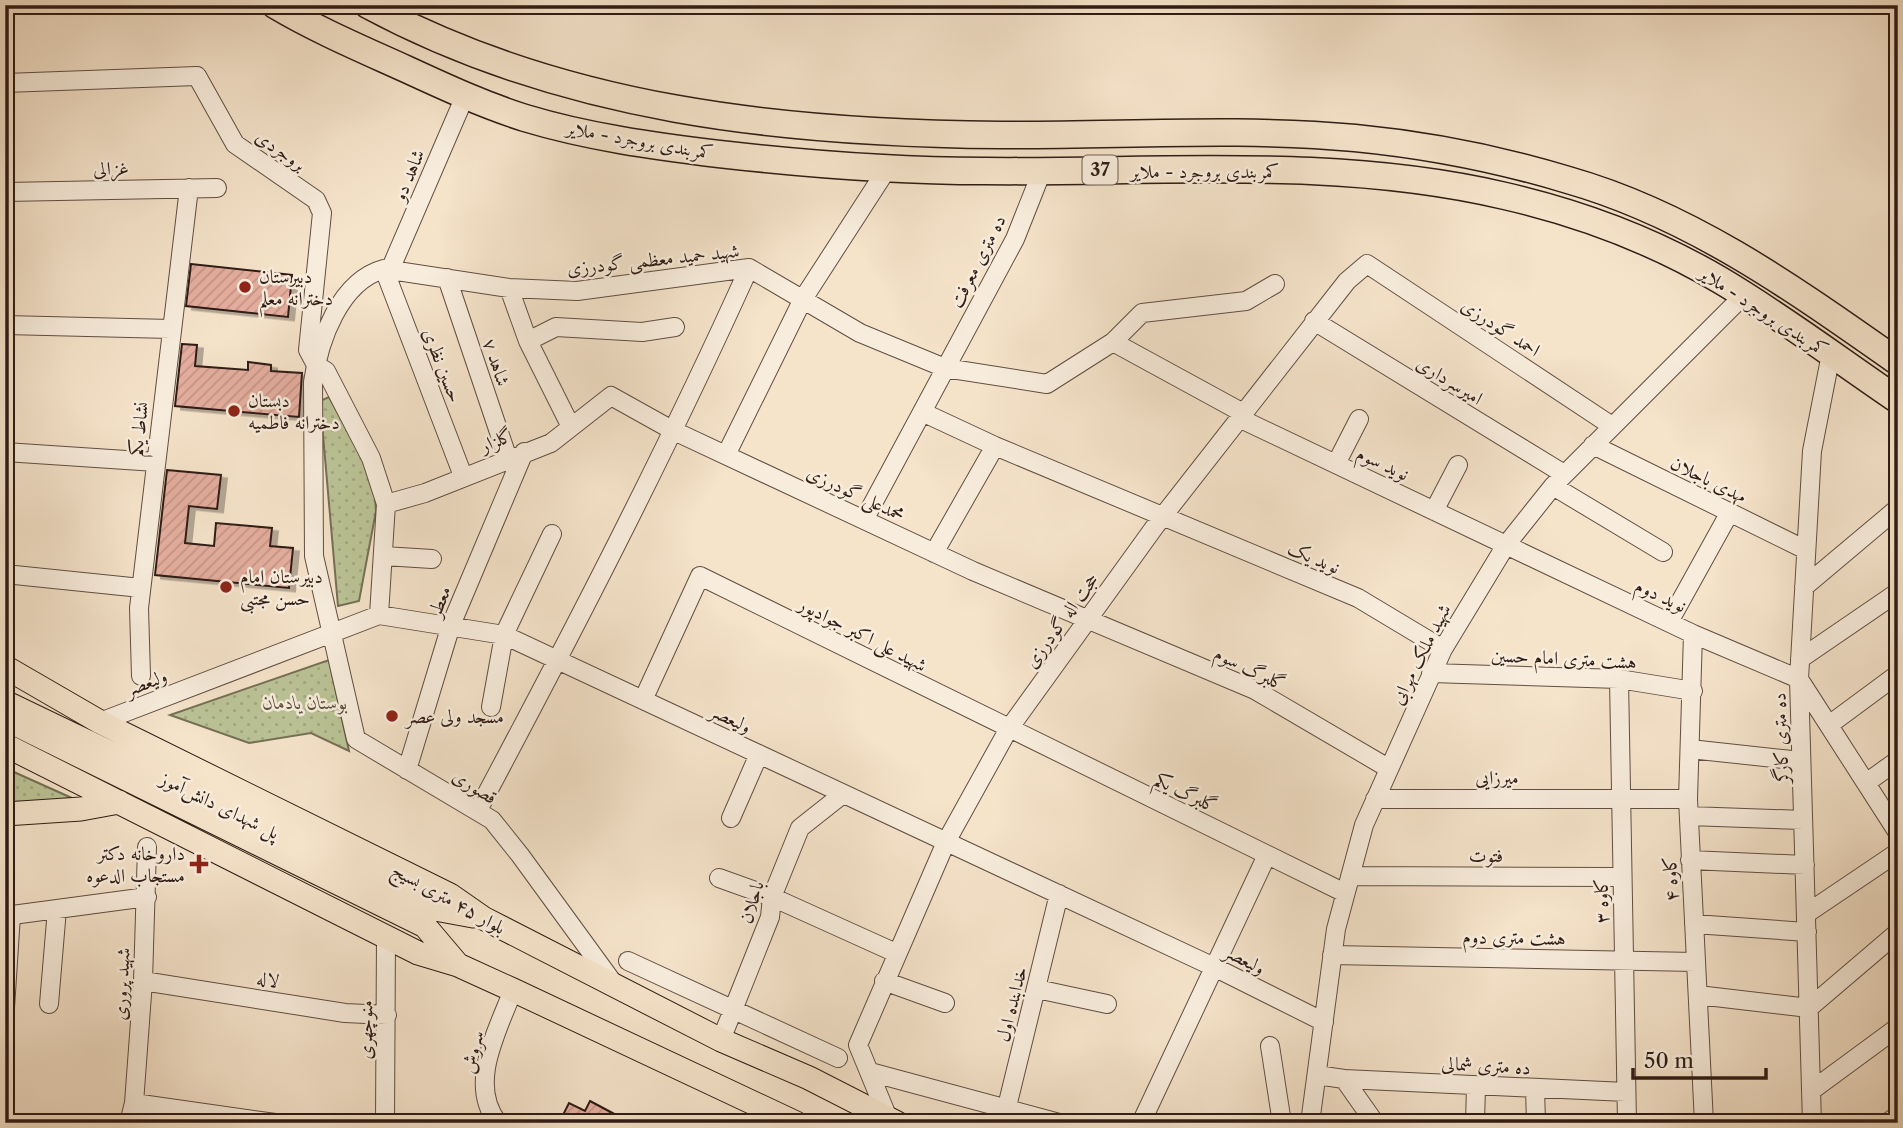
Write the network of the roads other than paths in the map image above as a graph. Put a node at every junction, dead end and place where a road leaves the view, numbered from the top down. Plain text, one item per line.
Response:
1 (275, 5) edge
2 (368, 5) edge
3 (394, 5) edge
4 (427, 35) junction
5 (5, 83) edge
6 (465, 96) junction
7 (887, 169) junction
8 (1042, 171) junction
9 (189, 188) junction
10 (217, 188) dead end
11 (5, 192) edge
12 (1367, 264) joint
13 (748, 268) junction
14 (387, 269) junction
15 (447, 278) junction
16 (1275, 284) dead end
17 (509, 288) junction
18 (1744, 295) junction
19 (803, 299) junction
20 (1314, 321) junction
21 (5, 325) edge
22 (675, 327) dead end
23 (171, 329) junction
24 (528, 341) junction
25 (1113, 342) junction
26 (1831, 354) junction
27 (1898, 362) edge
28 (316, 365) junction
29 (945, 368) junction
30 (611, 396) joint
31 (1898, 400) edge
32 (922, 412) junction
33 (1243, 416) junction
34 (1359, 419) dead end
35 (570, 425) junction
36 (1612, 426) junction
37 (672, 430) junction
38 (1592, 445) junction
39 (995, 446) junction
40 (5, 452) edge
41 (516, 455) junction
42 (726, 455) junction
43 (156, 462) junction
44 (1336, 464) junction
45 (1458, 466) dead end
46 (463, 476) junction
47 (1559, 480) junction
48 (386, 504) junction
49 (1898, 508) edge
50 (1434, 511) junction
51 (1730, 512) junction
52 (1163, 517) junction
53 (864, 520) junction
54 (552, 534) dead end
55 (1506, 545) junction
56 (1806, 550) junction
57 (1663, 552) dead end
58 (934, 553) junction
59 (384, 556) junction
60 (432, 559) dead end
61 (5, 574) edge
62 (141, 587) junction
63 (1804, 587) junction
64 (1898, 592) edge
65 (379, 615) junction
66 (1087, 620) junction
67 (1669, 622) junction
68 (451, 625) junction
69 (332, 632) junction
70 (1693, 634) junction
71 (504, 635) junction
72 (1443, 649) junction
73 (1800, 660) junction
74 (558, 662) junction
75 (5, 667) edge
76 (1432, 673) junction
77 (1898, 674) edge
78 (141, 676) dead end
79 (1619, 679) junction
80 (1799, 679) junction
81 (1693, 691) junction
82 (643, 700) junction
83 (5, 702) edge
84 (491, 706) dead end
85 (5, 719) edge
86 (100, 722) junction
87 (1829, 725) junction
88 (1008, 730) junction
89 (5, 745) edge
90 (1690, 750) junction
91 (759, 754) junction
92 (1898, 760) edge
93 (1801, 761) junction
94 (1388, 768) junction
95 (407, 770) junction
96 (1866, 783) junction
97 (843, 794) junction
98 (1620, 798) junction
99 (1375, 799) junction
100 (120, 802) junction
101 (1688, 808) junction
102 (478, 810) junction
103 (5, 814) edge
104 (732, 818) dead end
105 (1803, 820) junction
106 (1898, 832) edge
107 (946, 842) junction
108 (147, 847) dead end
109 (1898, 852) edge
110 (1266, 855) junction
111 (1690, 860) junction
112 (1805, 865) junction
113 (1621, 877) junction
114 (719, 878) dead end
115 (1348, 884) junction
116 (1059, 894) junction
117 (147, 897) junction
118 (772, 897) junction
119 (57, 909) junction
120 (8, 916) edge
121 (430, 917) junction
122 (484, 918) junction
123 (1806, 923) junction
124 (1694, 924) junction
125 (1898, 932) edge
126 (386, 937) junction
127 (896, 953) junction
128 (1332, 955) junction
129 (1623, 960) junction
130 (628, 961) dead end
131 (1696, 962) junction
132 (458, 965) junction
133 (1214, 967) junction
134 (143, 981) junction
135 (884, 981) junction
136 (614, 984) junction
137 (1037, 989) junction
138 (513, 990) junction
139 (1698, 995) junction
140 (945, 1003) dead end
141 (49, 1004) dead end
142 (1107, 1004) dead end
143 (5, 1008) edge
144 (1809, 1008) junction
145 (733, 1012) junction
146 (387, 1015) junction
147 (1324, 1022) junction
148 (1898, 1027) edge
149 (721, 1040) junction
150 (858, 1045) junction
151 (1270, 1046) dead end
152 (838, 1058) junction
153 (870, 1072) junction
154 (1317, 1075) junction
155 (809, 1078) junction
156 (1344, 1079) junction
157 (1476, 1086) junction
158 (1535, 1088) junction
159 (1811, 1091) junction
160 (1626, 1092) junction
161 (134, 1103) junction
162 (1898, 1115) edge
163 (1005, 1116) edge
164 (1310, 1119) edge
165 (892, 1121) edge
166 (129, 1123) edge
167 (275, 1123) edge
168 (385, 1123) edge
169 (498, 1123) edge
170 (796, 1123) edge
171 (1059, 1123) edge
172 (1141, 1123) edge
173 (1284, 1123) edge
174 (1375, 1123) edge
175 (1475, 1123) edge
176 (1536, 1123) edge
177 (1627, 1123) edge
178 (1704, 1123) edge
179 (1812, 1123) edge
180 (1887, 1123) edge

1 - 6 highway, کمربندی بروجرد - ملایر / 37
2 - 4 highway, کمربندی بروجرد - ملایر / 37
3 - 4 highway
4 - 27 highway, کمربندی بروجرد - ملایر / 37
5 - 28 street, بروجردی
6 - 7 highway, کمربندی بروجرد - ملایر / 37
6 - 14 street, شاهد دو
7 - 8 highway, کمربندی بروجرد - ملایر / 37
7 - 19 street
8 - 18 highway, کمربندی بروجرد - ملایر / 37
8 - 29 street, ده متری معرفت
9 - 10 street, غزالی
9 - 11 street, غزالی
9 - 23 street, نشاط یکم
12 - 20 street, حجت اله گودرزی
12 - 36 street, احمد گودرزی
13 - 17 street, شهید حمید معظمی گودرزی
13 - 19 street, شهید حمید معظمی گودرزی
13 - 37 street
14 - 15 street, شهید حمید معظمی گودرزی
14 - 28 street
14 - 46 street, حسین نظری
15 - 17 street, شهید حمید معظمی گودرزی
15 - 41 street, شاهد ۷
16 - 25 street, شهید حمید معظمی گودرزی
17 - 24 street
18 - 26 highway, کمربندی بروجرد - ملایر / 37
18 - 36 street, شهید ملک مهرابی
19 - 29 street, شهید حمید معظمی گودرزی
19 - 42 street
20 - 33 street, حجت اله گودرزی
20 - 47 street, امیرسرداری
21 - 23 street
22 - 24 street
23 - 43 street, نشاط یکم
24 - 35 street
25 - 29 street, شهید حمید معظمی گودرزی
25 - 33 street, نوید سوم
26 - 31 highway, کمربندی بروجرد - ملایر / 37
26 - 56 street, ده متری کارگر
28 - 48 street
28 - 69 street
29 - 32 street, ده متری معرفت
30 - 35 street, گلزار
30 - 37 street, محمدعلی گودرزی
32 - 39 street
32 - 53 street, ده متری معرفت
33 - 44 street, نوید سوم
33 - 52 street, حجت اله گودرزی
34 - 44 street
35 - 41 street, گلزار
36 - 38 street, شهید ملک مهرابی
37 - 42 street, محمدعلی گودرزی
37 - 74 street
38 - 47 street, شهید ملک مهرابی
38 - 51 street, مهدی باجلان
39 - 52 street, نوید یک
39 - 58 street
40 - 43 street
41 - 46 street, گلزار
41 - 68 street, معطر
42 - 53 street, محمدعلی گودرزی
43 - 62 street, نشاط یکم
44 - 50 street, نوید سوم
45 - 50 street
46 - 48 street, گلزار
47 - 55 street, شهید ملک مهرابی
47 - 57 street, امیرسرداری
48 - 59 street
49 - 63 street
50 - 55 street, نوید سوم
51 - 56 street, مهدی باجلان
51 - 67 street
52 - 66 street, حجت اله گودرزی
52 - 72 street, نوید یک
53 - 58 street, محمدعلی گودرزی
54 - 71 street
55 - 67 street, نوید دوم
55 - 72 street, شهید ملک مهرابی
56 - 63 street, ده متری کارگر
58 - 66 street, محمدعلی گودرزی
59 - 60 street
59 - 65 street
61 - 62 street
62 - 78 street, نشاط یکم
63 - 73 street, ده متری کارگر
64 - 73 street
65 - 68 street, ولیعصر
65 - 69 street, ولیعصر
66 - 88 street, حجت اله گودرزی
66 - 94 street, گلبرگ سوم
67 - 70 street, نوید دوم
68 - 71 street, ولیعصر
68 - 95 street, معطر
69 - 86 street, ولیعصر
69 - 95 street, قصوری
70 - 80 street, نوید دوم
70 - 81 street, کاوه ۴
71 - 74 street, ولیعصر
71 - 84 street
72 - 76 street, شهید ملک مهرابی
73 - 80 street, ده متری کارگر
74 - 82 street, ولیعصر
74 - 102 street
75 - 86 main road, بلوار ۴۵ متری بسیج
76 - 79 street, هشت متری امام حسین
76 - 94 street, شهید ملک مهرابی
77 - 87 street
79 - 81 street, هشت متری امام حسین
79 - 98 street, کاوه ۳
80 - 87 street
80 - 93 street, ده متری کارگر
81 - 90 street, کاوه ۴
82 - 88 street, شهید علی اکبر جوادپور
82 - 91 street, ولیعصر
83 - 121 main road, پل شهدای دانش‌آموز
85 - 121 main road, پل شهدای دانش‌آموز
86 - 122 main road, بلوار ۴۵ متری بسیج
87 - 96 street
88 - 107 street, حجت اله گودرزی
88 - 110 street, گلبرگ یکم
89 - 100 main road
90 - 93 street
90 - 101 street, کاوه ۴
91 - 97 street, ولیعصر
91 - 104 street
92 - 96 street
93 - 105 street, ده متری کارگر
94 - 99 street, شهید ملک مهرابی
95 - 102 street, قصوری
96 - 106 street
97 - 107 street, ولیعصر
97 - 118 street, باجلان
98 - 99 street, میرزایی
98 - 101 street, میرزایی
98 - 113 street, کاوه ۳
99 - 115 street, شهید ملک مهرابی
100 - 103 main road
100 - 126 main road
101 - 105 street, میرزایی
101 - 111 street, کاوه ۴
102 - 136 street, قصوری
105 - 112 street, ده متری کارگر
107 - 116 street, ولیعصر
107 - 127 street, حجت اله گودرزی
108 - 117 street, شهید پروری
109 - 123 street
110 - 115 street, گلبرگ یکم
110 - 133 street
111 - 112 street
111 - 124 street, کاوه ۴
112 - 123 street, ده متری کارگر
113 - 115 street, فتوت
113 - 129 street, کاوه ۳
114 - 118 street
115 - 128 street, شهید ملک مهرابی
116 - 133 street, ولیعصر
116 - 137 street, خدابنده اول
117 - 119 street
117 - 134 street, شهید پروری
118 - 127 street
118 - 145 street, باجلان
119 - 120 street
119 - 141 street
120 - 143 street
121 - 122 main road
121 - 132 main road
122 - 136 main road, بلوار ۴۵ متری بسیج
123 - 124 street
123 - 144 street, ده متری کارگر
124 - 131 street, کاوه ۴
125 - 144 street
126 - 132 main road
126 - 146 street, منوچهری
127 - 135 street, حجت اله گودرزی
128 - 129 street, هشت متری دوم
128 - 147 street, شهید ملک مهرابی
129 - 131 street, هشت متری دوم
129 - 160 street, کاوه ۳
130 - 145 street
131 - 139 street, کاوه ۴
132 - 138 main road
133 - 147 street, ولیعصر
133 - 172 street
134 - 146 street, لاله
134 - 161 street, شهید پروری
135 - 140 street
135 - 150 street, حجت اله گودرزی
136 - 149 main road, بلوار ۴۵ متری بسیج
137 - 142 street
137 - 163 street, خدابنده اول
138 - 169 street, سروش
138 - 170 main road
139 - 144 street
139 - 178 street, کاوه ۴
144 - 159 street, ده متری کارگر
145 - 149 street, باجلان
145 - 152 street
146 - 168 street, منوچهری
147 - 154 street, شهید ملک مهرابی
148 - 159 street
149 - 155 main road, بلوار ۴۵ متری بسیج
150 - 152 street
150 - 153 street
151 - 173 street
152 - 155 street
153 - 163 street
153 - 165 street
154 - 156 street, ده متری شمالی
154 - 164 street, شهید ملک مهرابی
155 - 165 main road, بلوار ۴۵ متری بسیج
156 - 157 street, ده متری شمالی
156 - 174 street
157 - 158 street, ده متری شمالی
157 - 175 street
158 - 160 street, ده متری شمالی
158 - 176 street
159 - 179 street, ده متری کارگر
160 - 177 street, کاوه ۳
161 - 166 street, شهید پروری
161 - 167 street
162 - 180 street
163 - 171 street
164 - 173 street

